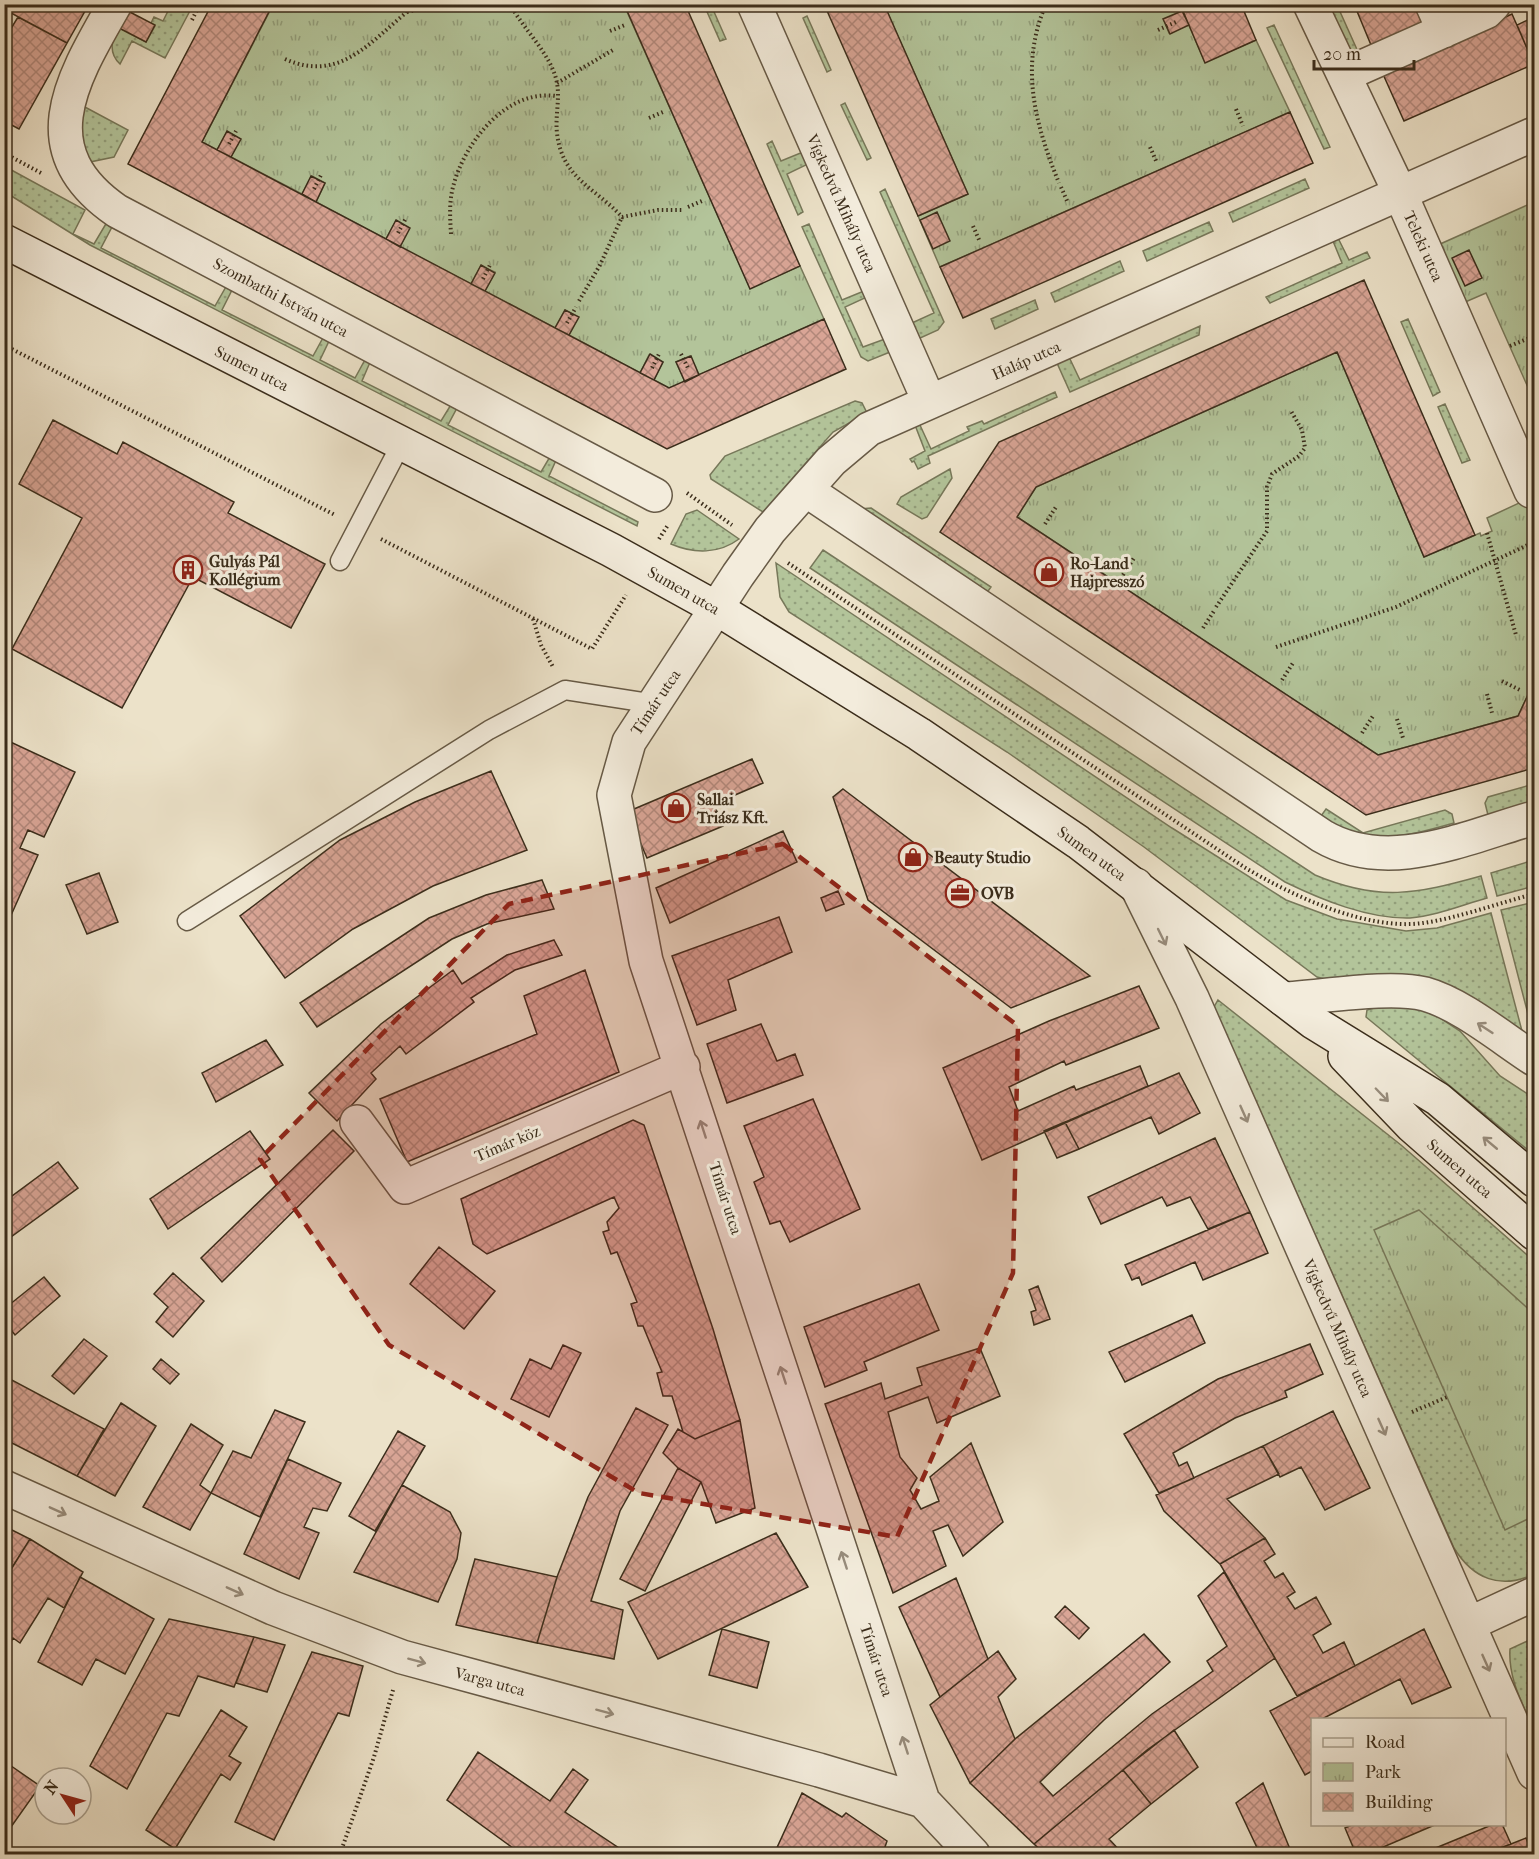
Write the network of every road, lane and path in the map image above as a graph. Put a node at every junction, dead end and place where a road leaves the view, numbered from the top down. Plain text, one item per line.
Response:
1 (115, 4) edge
2 (404, 4) edge
3 (440, 4) edge
4 (510, 4) edge
5 (754, 4) edge
6 (946, 4) edge
7 (1046, 4) edge
8 (1310, 4) edge
9 (1494, 4) edge
10 (923, 9) dead end
11 (197, 10) dead end
12 (407, 12) junction
13 (1438, 18) edge
14 (192, 20) dead end
15 (1176, 22) dead end
16 (625, 25) dead end
17 (1158, 30) dead end
18 (610, 31) dead end
19 (613, 50) dead end
20 (285, 59) dead end
21 (1344, 75) junction
22 (557, 82) junction
23 (556, 96) junction
24 (1236, 109) dead end
25 (663, 112) dead end
26 (649, 118) dead end
27 (1243, 126) dead end
28 (237, 130) dead end
29 (1534, 134) edge
30 (229, 144) dead end
31 (1150, 147) dead end
32 (1157, 163) dead end
33 (321, 175) dead end
34 (314, 189) dead end
35 (1400, 193) junction
36 (702, 201) dead end
37 (1068, 203) dead end
38 (622, 217) junction
39 (406, 218) dead end
40 (973, 226) dead end
41 (398, 233) dead end
42 (451, 234) dead end
43 (4, 241) edge
44 (980, 242) dead end
45 (491, 263) dead end
46 (483, 279) dead end
47 (579, 301) dead end
48 (576, 307) dead end
49 (567, 323) dead end
50 (1534, 336) edge
51 (4, 345) edge
52 (1510, 346) dead end
53 (660, 352) dead end
54 (681, 354) dead end
55 (652, 368) dead end
56 (688, 368) dead end
57 (929, 401) junction
58 (1291, 411) dead end
59 (401, 444) junction
60 (806, 490) junction
61 (1531, 491) dead end
62 (671, 494) joint
63 (1056, 507) dead end
64 (1045, 524) dead end
65 (734, 526) dead end
66 (359, 528) junction
67 (1487, 533) dead end
68 (1534, 542) edge
69 (1134, 558) dead end
70 (782, 559) dead end
71 (340, 561) dead end
72 (1495, 561) junction
73 (1123, 575) dead end
74 (716, 608) junction
75 (533, 618) junction
76 (1203, 628) dead end
77 (1516, 635) dead end
78 (1276, 647) dead end
79 (592, 649) dead end
80 (1293, 663) dead end
81 (1282, 680) dead end
82 (1502, 681) dead end
83 (565, 690) junction
84 (1520, 690) dead end
85 (1487, 694) dead end
86 (655, 704) junction
87 (1492, 713) dead end
88 (1373, 716) dead end
89 (1397, 719) dead end
90 (1362, 733) dead end
91 (1403, 738) dead end
92 (1534, 818) edge
93 (1136, 885) junction
94 (1534, 894) edge
95 (188, 921) dead end
96 (1283, 999) junction
97 (1313, 1022) junction
98 (1534, 1059) edge
99 (682, 1067) junction
100 (357, 1122) dead end
101 (1534, 1180) edge
102 (1534, 1233) edge
103 (4, 1487) edge
104 (1534, 1594) edge
105 (1469, 1624) junction
106 (402, 1657) junction
107 (1534, 1773) edge
108 (923, 1801) junction
109 (340, 1854) edge
110 (973, 1854) edge

1 - 62 street, Szombathi István utca
2 - 12 path
3 - 12 path
4 - 22 path
5 - 57 street, Vígkedvű Mihály utca
6 - 10 path
7 - 37 path
8 - 21 street, Teleki utca
9 - 13 street
11 - 14 path
12 - 20 path
13 - 21 street
15 - 17 path
16 - 18 path
19 - 22 path
21 - 35 street, Teleki utca
22 - 23 path
23 - 38 path
23 - 42 path
24 - 27 path
25 - 26 path
28 - 30 path
29 - 35 street, Haláp utca
31 - 32 path
33 - 34 path
35 - 57 street, Haláp utca
35 - 61 street, Teleki utca
36 - 38 path
38 - 47 path
39 - 41 path
40 - 44 path
43 - 59 street, Sumen utca
45 - 46 path
48 - 49 path
50 - 52 path
51 - 66 path
53 - 55 path
54 - 56 path
57 - 60 street, Haláp utca
58 - 76 path
59 - 66 lane
59 - 74 street, Sumen utca
60 - 74 street, Haláp utca
60 - 92 street
62 - 65 path
63 - 64 path
66 - 71 lane
66 - 75 path
67 - 72 path
68 - 72 path
69 - 73 path
70 - 94 path
72 - 77 path
72 - 78 path
74 - 86 street, Tímár utca
74 - 93 street, Sumen utca
75 - 79 path
75 - 83 path
80 - 81 path
82 - 84 path
83 - 86 lane
83 - 95 lane
85 - 87 path
86 - 99 street, Tímár utca
88 - 90 path
89 - 91 path
93 - 96 street, Sumen utca
93 -> 105 street, Vígkedvű Mihály utca
96 - 97 street, Sumen utca
98 -> 96 street
101 -> 97 street, Sumen utca
97 -> 102 street, Sumen utca
99 - 100 street, Tímár köz
108 -> 99 street, Tímár utca
103 -> 106 street, Varga utca
104 - 105 street
105 -> 107 street, Vígkedvű Mihály utca
106 -> 108 street, Varga utca
106 - 109 path
108 - 110 street

